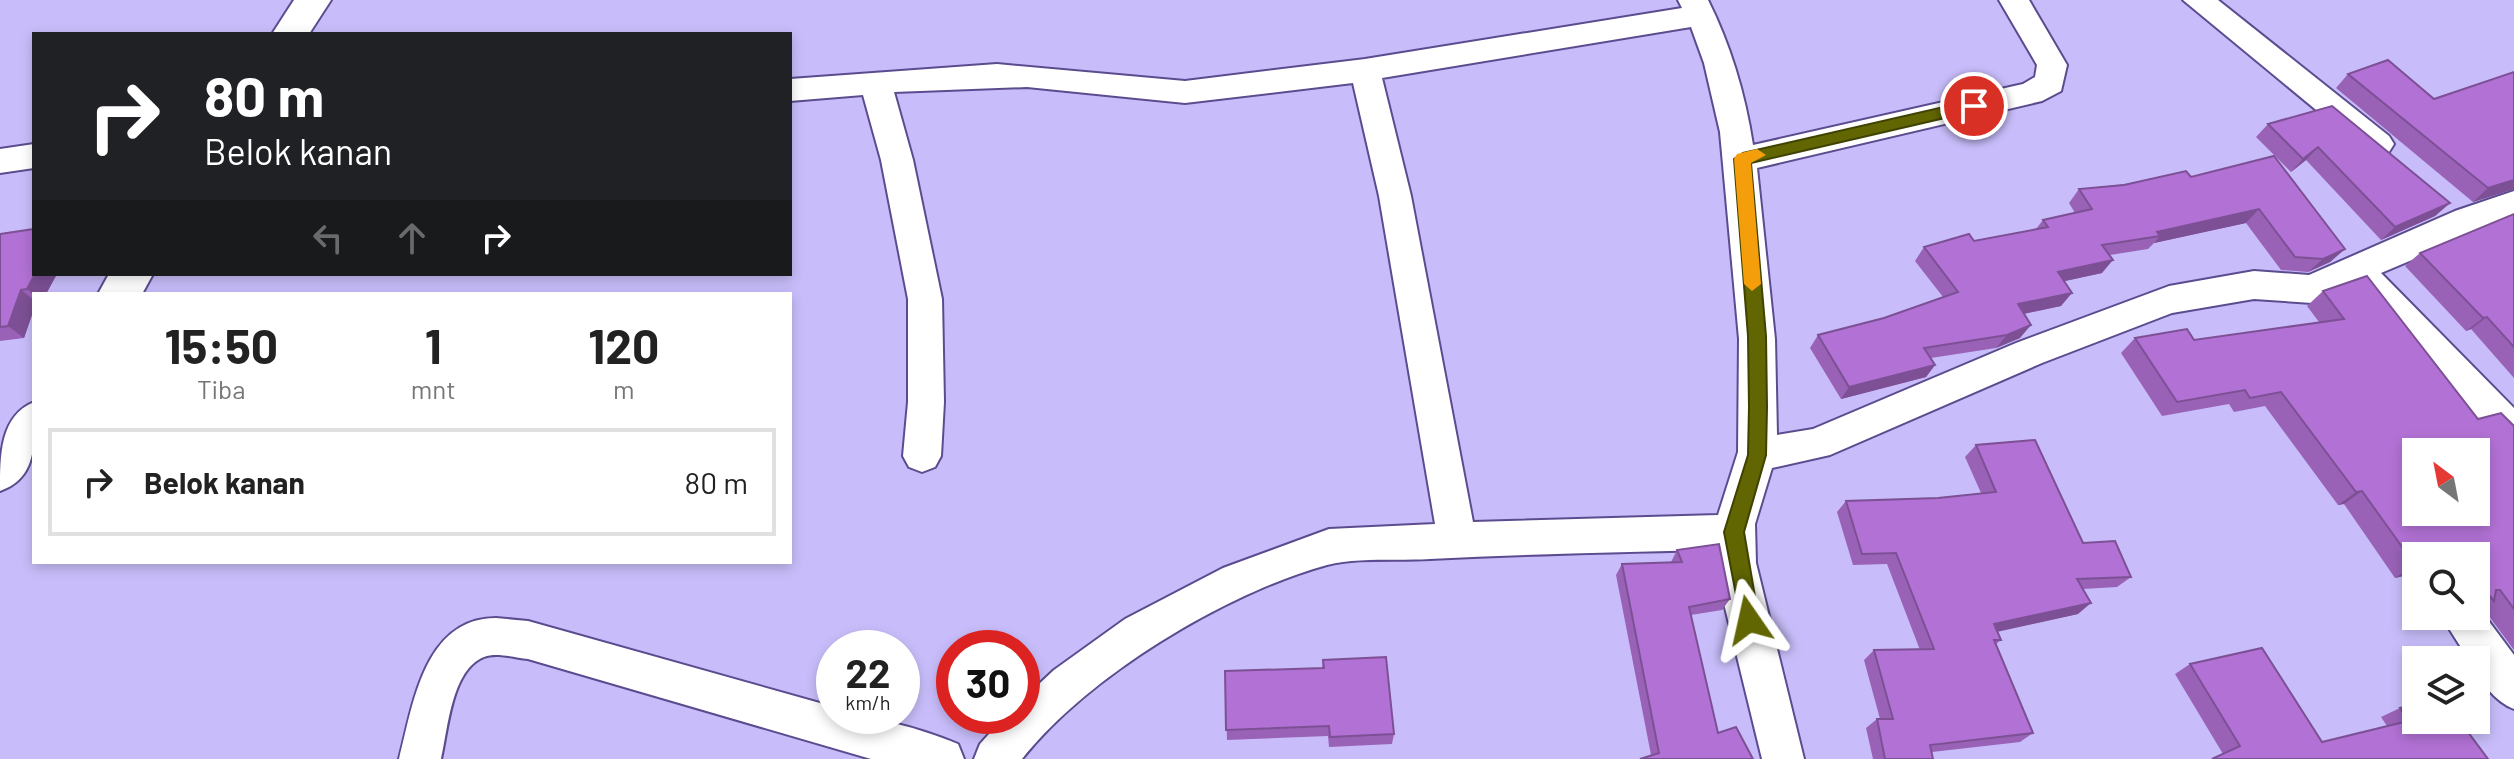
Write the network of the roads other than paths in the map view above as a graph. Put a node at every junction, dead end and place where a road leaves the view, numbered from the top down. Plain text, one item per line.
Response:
1 (313, 0) edge
2 (2014, 0) edge
3 (2198, 0) edge
4 (1697, 8) edge
5 (291, 32) edge
6 (1365, 70) junction
7 (876, 84) junction
8 (792, 90) edge
9 (32, 156) edge
10 (1743, 159) junction
11 (2397, 160) edge
12 (0, 161) edge
13 (2514, 204) edge
14 (2356, 270) junction
15 (32, 424) edge
16 (2514, 432) edge
17 (1757, 455) junction
18 (922, 456) dead end
19 (0, 471) edge
20 (1734, 532) junction
21 (1457, 540) junction
22 (2471, 630) edge
23 (2514, 689) edge
24 (420, 759) edge
25 (943, 759) edge
26 (995, 759) edge
27 (1783, 759) edge

1 - 5 highway
2 - 10 street
3 - 11 street
4 - 6 street
4 - 10 street
6 - 7 street
6 - 21 street
7 - 8 street
7 - 18 street
9 - 12 street
10 - 17 street
13 - 14 street
14 - 16 street
14 - 17 street
15 - 19 highway
17 - 20 street
20 - 21 street
20 - 27 street
21 - 26 street
22 - 23 street
24 - 25 street

